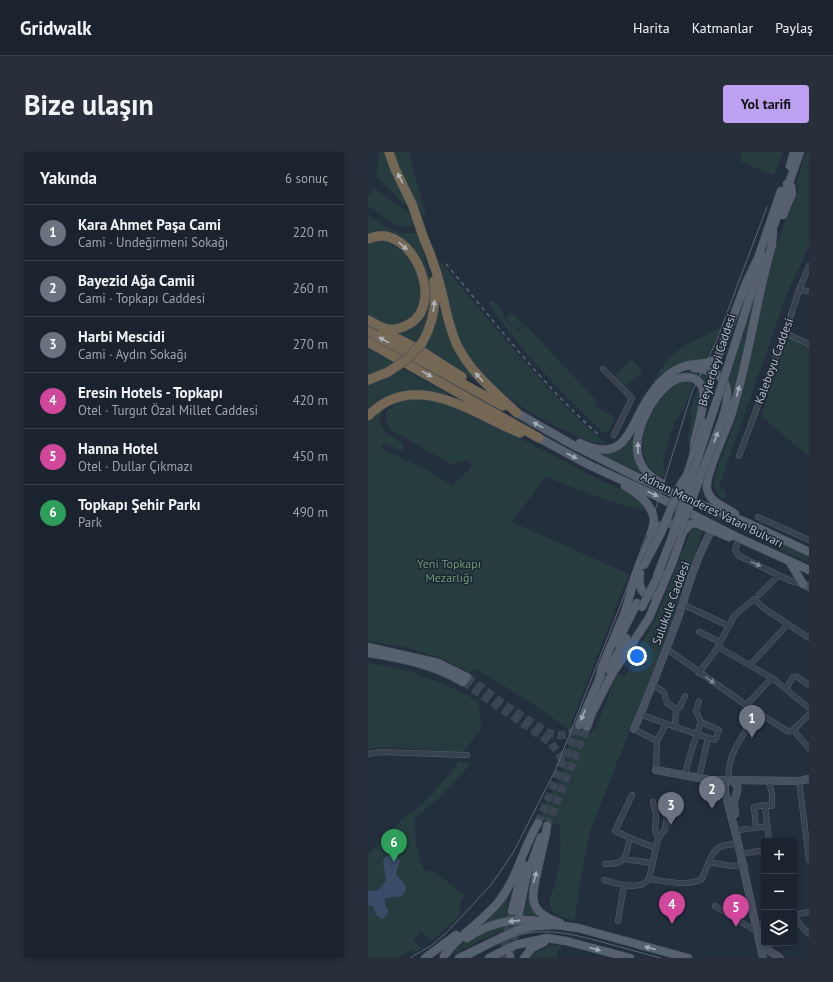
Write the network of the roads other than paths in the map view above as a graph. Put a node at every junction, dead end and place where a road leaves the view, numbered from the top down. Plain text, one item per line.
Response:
1 (389, 152) edge
2 (794, 152) edge
3 (800, 152) edge
4 (785, 185) junction
5 (774, 228) junction
6 (368, 239) edge
7 (424, 239) junction
8 (757, 260) junction
9 (809, 266) edge
10 (799, 290) junction
11 (809, 291) edge
12 (368, 321) edge
13 (368, 331) edge
14 (785, 333) junction
15 (368, 342) edge
16 (809, 344) edge
17 (725, 365) junction
18 (603, 369) dead end
19 (368, 380) edge
20 (662, 381) junction
21 (492, 399) junction
22 (517, 414) junction
23 (368, 416) edge
24 (614, 435) dead end
25 (559, 437) junction
26 (539, 438) junction
27 (694, 453) junction
28 (739, 456) dead end
29 (605, 472) junction
30 (686, 475) junction
31 (679, 496) junction
32 (758, 517) dead end
33 (741, 520) junction
34 (712, 530) junction
35 (739, 538) junction
36 (680, 539) junction
37 (650, 540) junction
38 (809, 540) edge
39 (809, 552) edge
40 (789, 560) junction
41 (809, 570) edge
42 (779, 575) junction
43 (657, 576) junction
44 (663, 585) junction
45 (806, 586) edge
46 (759, 595) dead end
47 (682, 604) junction
48 (640, 605) junction
49 (788, 624) junction
50 (729, 626) junction
51 (699, 632) dead end
52 (809, 638) edge
53 (719, 645) junction
54 (368, 647) edge
55 (667, 649) junction
56 (368, 653) edge
57 (750, 665) junction
58 (699, 673) junction
59 (772, 678) junction
60 (599, 680) junction
61 (653, 685) junction
62 (809, 685) edge
63 (786, 689) junction
64 (685, 696) dead end
65 (700, 701) dead end
66 (746, 706) junction
67 (809, 708) edge
68 (676, 709) junction
69 (593, 711) junction
70 (758, 712) junction
71 (640, 714) junction
72 (809, 715) edge
73 (702, 722) junction
74 (666, 724) junction
75 (675, 727) junction
76 (634, 729) joint
77 (793, 730) junction
78 (697, 733) junction
79 (708, 738) junction
80 (657, 741) junction
81 (809, 748) edge
82 (368, 754) edge
83 (467, 755) dead end
84 (656, 770) joint
85 (685, 775) junction
86 (699, 778) junction
87 (809, 779) edge
88 (731, 780) junction
89 (769, 781) junction
90 (799, 782) junction
91 (632, 795) dead end
92 (654, 802) dead end
93 (669, 803) dead end
94 (765, 805) junction
95 (767, 826) junction
96 (756, 828) junction
97 (739, 830) junction
98 (630, 838) junction
99 (769, 838) edge
100 (658, 839) junction
101 (738, 843) junction
102 (808, 847) edge
103 (656, 848) junction
104 (761, 850) edge
105 (742, 853) junction
106 (524, 854) junction
107 (624, 859) junction
108 (809, 860) edge
109 (708, 862) junction
110 (652, 863) junction
111 (606, 864) dead end
112 (744, 865) junction
113 (649, 878) junction
114 (604, 880) dead end
115 (624, 885) junction
116 (715, 906) dead end
117 (809, 912) edge
118 (797, 915) edge
119 (797, 920) edge
120 (618, 921) dead end
121 (552, 925) junction
122 (569, 926) junction
123 (760, 927) edge
124 (809, 934) edge
125 (560, 940) junction
126 (763, 946) edge
127 (763, 946) edge
128 (764, 946) edge
129 (777, 956) edge
130 (425, 958) edge
131 (459, 958) edge
132 (489, 958) edge
133 (524, 958) edge
134 (630, 958) edge
135 (688, 958) edge
136 (759, 958) edge
137 (763, 958) edge
138 (767, 958) edge

7 -> 1 highway, bridge
2 - 4 main road, Beylerbeyi Caddesi
3 - 4 main road, Beylerbeyi Caddesi
4 - 5 main road, Beylerbeyi Caddesi
4 - 8 main road, Beylerbeyi Caddesi
5 - 17 main road, Beylerbeyi Caddesi
33 -> 5 main road
6 -> 12 highway
19 -> 7 highway, bridge
22 -> 7 highway
8 - 17 main road, Beylerbeyi Caddesi
8 - 20 main road
9 - 10 street, Kaleboyu Caddesi
10 - 11 street
10 - 14 street, Kaleboyu Caddesi
12 - 21 highway
21 -> 13 highway
14 - 16 street
14 - 28 street, Kaleboyu Caddesi
15 -> 26 highway
17 - 27 main road, Beylerbeyi Caddesi, bridge
17 - 43 main road, Beylerbeyi Caddesi, bridge
18 - 24 street
20 - 25 main road
43 -> 20 main road, bridge
21 - 22 highway
25 -> 22 main road
23 - 26 highway
25 - 31 main road
26 -> 29 main road
27 - 30 main road, Beylerbeyi Caddesi
31 -> 27 main road, bridge
29 -> 35 main road, Adnan Menderes Vatan Bulvarı
29 - 37 main road
30 - 44 main road, bridge
30 - 48 main road, bridge
31 - 33 main road
32 - 38 street
33 - 39 main road, Adnan Menderes Vatan Bulvarı
34 - 35 main road
34 - 36 main road
34 - 47 street, Sulukule Caddesi
35 - 40 main road, Adnan Menderes Vatan Bulvarı
35 -> 42 street
36 - 37 main road
36 - 44 main road
37 - 60 main road
40 - 41 main road, Adnan Menderes Vatan Bulvarı
40 - 45 main road
42 - 45 street
42 - 46 street
43 - 48 main road, bridge
44 - 69 main road
47 - 50 street
47 - 55 street, Sulukule Caddesi
48 - 60 main road
48 - 69 main road
49 - 50 street
49 - 52 street
49 - 57 street
50 - 53 street
51 - 53 street
53 - 57 street
53 - 58 street
54 - 56 main road
55 - 58 street
55 - 61 street, Sulukule Caddesi
57 - 59 street
58 -> 66 street
59 - 63 street
59 - 66 street
60 -> 69 main road
61 - 68 street
61 - 71 street, Sulukule Caddesi
62 - 63 street
63 - 67 street
64 - 68 street
65 - 73 street
66 - 70 street
68 - 75 street
70 - 77 street
70 - 88 street
71 - 74 street
71 - 76 street, Sulukule Caddesi
72 - 77 street
73 - 78 street
73 - 79 street
74 - 75 street
74 - 80 street
75 - 78 street
76 - 80 street
77 - 81 street
78 - 79 street
78 - 85 street
79 - 86 street
80 - 84 street
82 - 83 street
84 - 85 street
85 - 86 street
86 - 88 street
87 - 90 street
88 - 89 street
88 - 97 street
88 - 101 street
89 - 90 street
89 - 94 street
90 - 102 street
91 - 98 street
92 - 100 street
93 - 100 street
94 - 95 street
94 - 96 street
95 - 96 street
95 - 99 street
96 - 97 street
97 - 105 street
98 - 103 street
98 - 107 street
100 - 103 street
101 - 105 street
101 - 109 street
102 - 108 street
103 - 110 street
104 - 105 street
105 - 112 street
121 -> 106 main road
122 -> 106 main road
106 - 130 main road
107 - 110 street
107 - 111 street
109 - 112 street
109 - 113 street
110 - 113 street
112 - 123 street
113 - 115 street
114 - 115 street
115 - 120 street
116 - 123 street
117 - 118 street
119 - 124 street
121 - 122 main road
121 - 131 main road
135 -> 122 main road
125 - 132 main road
125 - 133 main road
125 -> 134 main road
126 - 136 street
127 - 137 street
128 - 129 street
129 - 138 street

